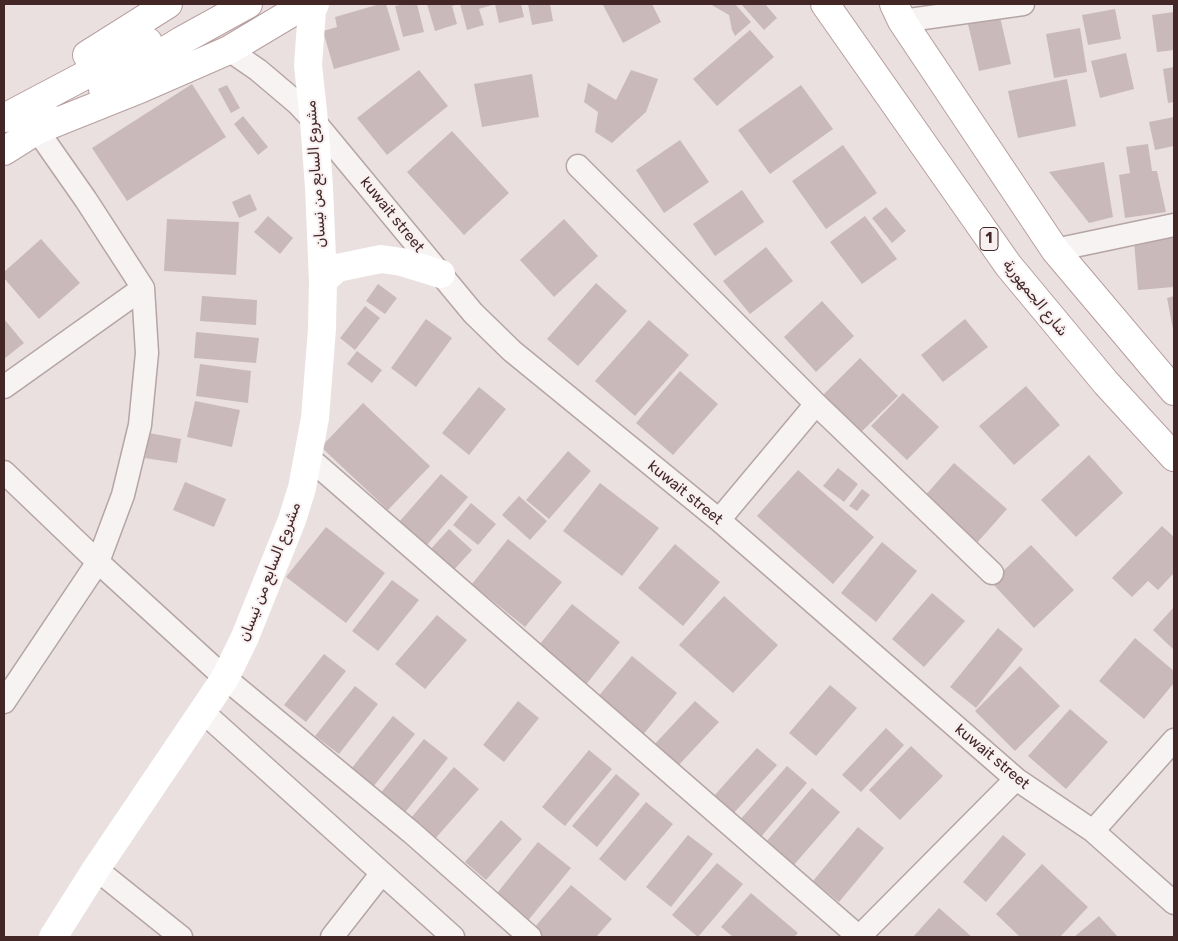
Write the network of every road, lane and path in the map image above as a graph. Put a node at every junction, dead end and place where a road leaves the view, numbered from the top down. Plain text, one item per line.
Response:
1 (168, 4) edge
2 (214, 4) edge
3 (248, 4) edge
4 (306, 4) edge
5 (315, 4) edge
6 (825, 4) edge
7 (1023, 4) edge
8 (898, 12) edge
9 (229, 50) junction
10 (4, 108) edge
11 (4, 118) edge
12 (314, 120) junction
13 (38, 130) junction
14 (4, 151) edge
15 (578, 166) dead end
16 (1174, 225) edge
17 (1055, 250) junction
18 (440, 274) junction
19 (322, 281) junction
20 (143, 288) junction
21 (4, 387) edge
22 (1174, 391) edge
23 (816, 404) junction
24 (308, 457) junction
25 (1174, 457) edge
26 (6, 479) edge
27 (719, 520) junction
28 (98, 562) junction
29 (992, 573) dead end
30 (225, 678) junction
31 (4, 702) edge
32 (202, 711) junction
33 (1174, 740) edge
34 (1016, 779) junction
35 (1093, 831) junction
36 (96, 869) junction
37 (382, 873) junction
38 (1174, 903) edge
39 (53, 937) edge
40 (181, 937) edge
41 (332, 937) edge
42 (453, 937) edge
43 (530, 937) edge
44 (859, 937) edge

1 - 10 main road
2 - 11 main road
3 - 13 main road
4 - 9 main road
5 - 12 main road, مشروع السابع من نيسان
6 - 25 main road, شارع الجمهورية / 1
7 - 8 street
8 - 17 main road
9 - 12 street, kuwait street
9 - 13 main road
12 - 18 street, kuwait street
12 - 19 main road, مشروع السابع من نيسان
13 - 14 main road
13 - 20 street
15 - 23 street
16 - 17 street
17 - 22 main road
18 - 19 main road
18 - 27 street, kuwait street
19 - 24 main road, مشروع السابع من نيسان
20 - 21 street
20 - 28 street
23 - 27 street
23 - 29 street
24 - 30 main road, مشروع السابع من نيسان
24 - 44 street
26 - 28 street
27 - 34 street, kuwait street
28 - 30 street
28 - 31 street
30 - 32 main road, مشروع السابع من نيسان
30 - 43 street
32 - 36 main road, مشروع السابع من نيسان
32 - 37 street
33 - 35 street
34 - 35 street, kuwait street
34 - 44 street
35 - 38 street, kuwait street
36 - 39 main road, مشروع السابع من نيسان
36 - 40 street
37 - 41 street
37 - 42 street

